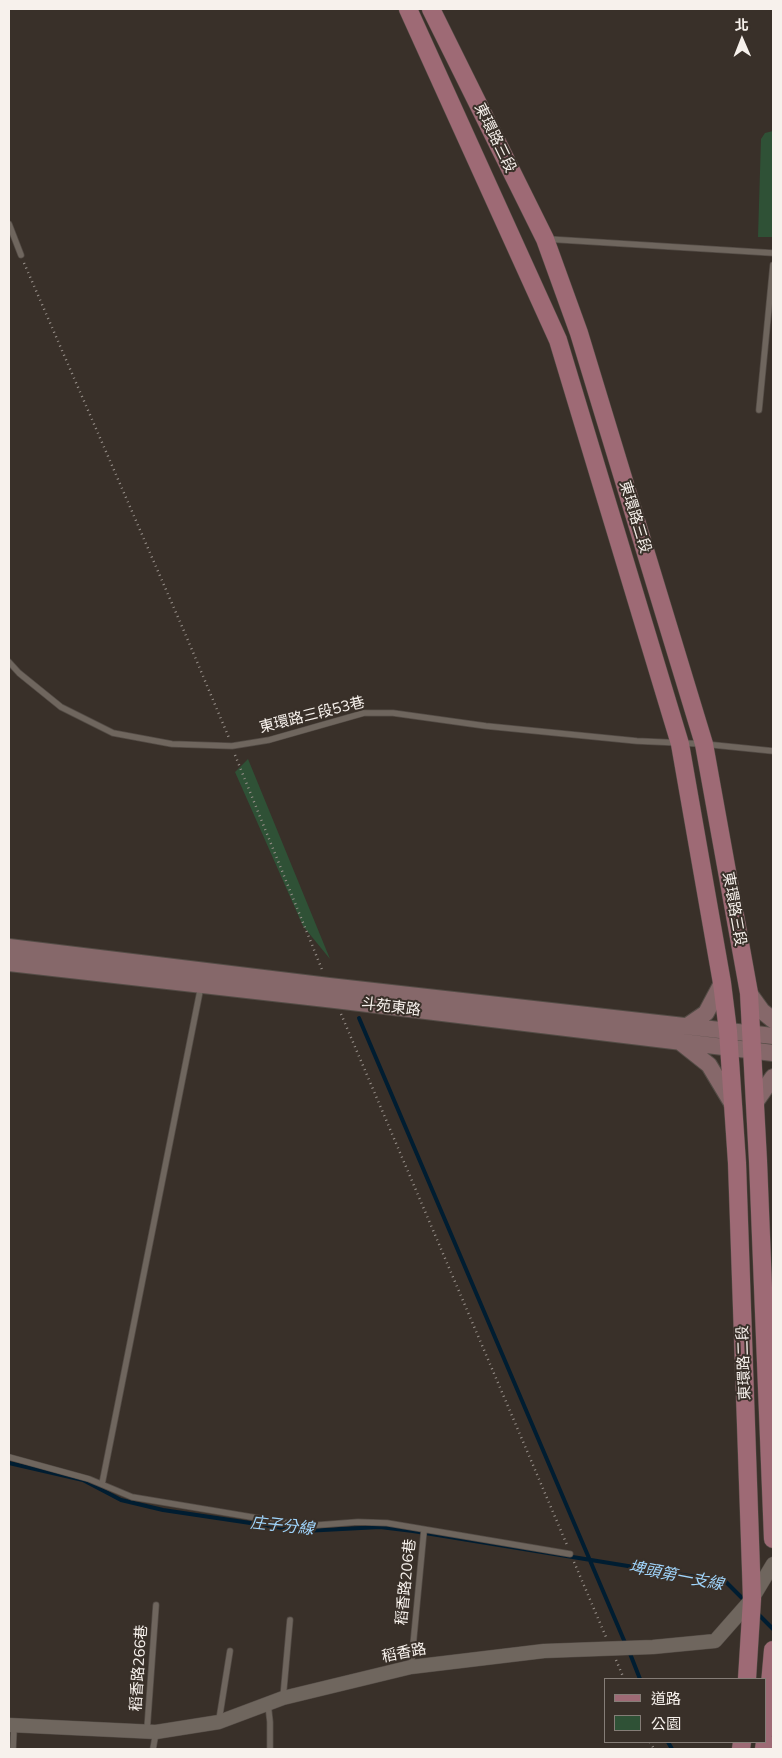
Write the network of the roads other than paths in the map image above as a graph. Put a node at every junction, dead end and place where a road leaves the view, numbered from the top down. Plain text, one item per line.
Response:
1 (408, 9) edge
2 (431, 9) edge
3 (9, 224) edge
4 (545, 239) junction
5 (773, 253) edge
6 (21, 255) road end
7 (773, 265) edge
8 (759, 410) dead end
9 (9, 662) edge
10 (680, 744) junction
11 (704, 744) junction
12 (773, 751) edge
13 (9, 947) edge
14 (9, 963) edge
15 (722, 983) junction
16 (202, 984) junction
17 (332, 993) junction
18 (749, 993) junction
19 (773, 1020) edge
20 (687, 1026) junction
21 (752, 1033) junction
22 (773, 1036) edge
23 (729, 1039) junction
24 (680, 1042) junction
25 (751, 1051) junction
26 (773, 1053) edge
27 (773, 1077) edge
28 (755, 1103) junction
29 (733, 1105) junction
30 (9, 1457) edge
31 (102, 1484) junction
32 (424, 1530) junction
33 (773, 1539) edge
34 (570, 1554) road end
35 (773, 1564) edge
36 (752, 1599) junction
37 (156, 1605) dead end
38 (290, 1620) dead end
39 (773, 1650) edge
40 (230, 1651) dead end
41 (411, 1666) junction
42 (747, 1678) edge
43 (283, 1698) junction
44 (268, 1704) junction
45 (767, 1718) edge
46 (219, 1722) junction
47 (12, 1726) edge
48 (151, 1732) junction
49 (13, 1749) edge
50 (152, 1749) edge
51 (270, 1749) edge

1 - 10 main road, 東環路三段
2 - 4 main road, 東環路三段
3 - 6 lane
4 - 5 lane
4 - 11 main road, 東環路三段
7 - 8 lane
9 - 10 lane, 東環路三段53巷
10 - 11 lane, 東環路三段53巷
10 - 15 main road, 東環路三段
11 - 12 lane, 東環路三段53巷
11 - 18 main road, 東環路三段
13 - 17 main road, 斗苑東路
14 - 16 main road, 斗苑東路
15 - 20 main road
15 - 23 main road, 東環路三段
16 - 17 main road, 斗苑東路
16 - 31 lane
17 - 20 main road, 斗苑東路
17 - 24 main road, 斗苑東路
18 - 19 main road
18 - 21 main road, 東環路三段
20 - 23 main road, 斗苑東路
21 - 22 main road, 斗苑東路
21 - 23 main road, 斗苑東路
21 - 25 main road, 東環路三段
23 - 24 main road, 斗苑東路
23 - 25 main road, 斗苑東路
23 - 29 main road, 東環路二段
24 - 29 main road
25 - 26 main road, 斗苑東路
25 - 28 main road, 東環路二段
27 - 28 main road
28 - 33 main road, 東環路二段
29 - 36 main road, 東環路二段
30 - 31 lane
31 - 32 lane
32 - 34 lane
32 - 41 lane, 稻香路206巷
35 - 36 street, 稻香路
36 - 41 street, 稻香路
36 - 42 main road, 東環路二段
37 - 48 lane, 稻香路266巷
38 - 43 lane
39 - 45 main road
40 - 46 lane
41 - 43 street, 稻香路
43 - 44 street, 稻香路
44 - 46 street, 稻香路
44 - 51 lane
46 - 48 street, 稻香路
47 - 48 street, 稻香路
47 - 49 lane
48 - 50 lane, 稻香路266巷

